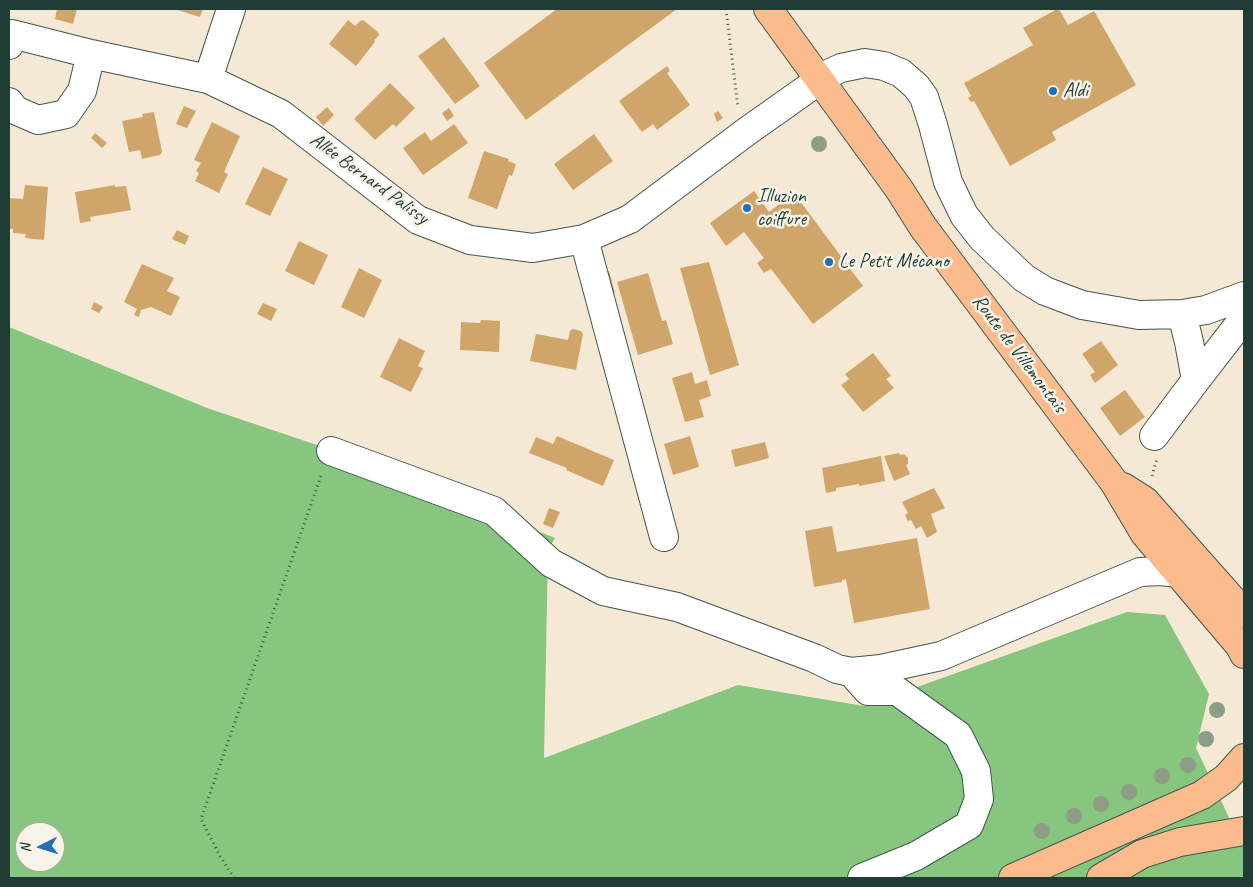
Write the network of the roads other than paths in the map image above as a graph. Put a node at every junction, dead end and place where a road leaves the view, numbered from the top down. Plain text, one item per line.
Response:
1 (231, 9) edge
2 (749, 9) edge
3 (768, 9) edge
4 (9, 45) edge
5 (91, 54) junction
6 (208, 79) junction
7 (814, 84) junction
8 (9, 102) edge
9 (584, 239) junction
10 (1244, 296) edge
11 (1182, 314) junction
12 (1244, 318) edge
13 (1196, 380) junction
14 (1154, 436) dead end
15 (331, 451) road end
16 (1114, 482) junction
17 (664, 537) dead end
18 (1158, 562) junction
19 (1244, 613) edge
20 (1244, 620) edge
21 (1244, 654) edge
22 (851, 672) junction
23 (1244, 758) edge
24 (1244, 831) edge
25 (862, 878) edge
26 (1012, 878) edge
27 (1101, 878) edge

1 - 6 street
2 - 7 main road, Route de Villemontais
3 - 7 main road, Route de Villemontais
4 - 5 street, Allée Bernard Palissy
5 - 6 street, Allée Bernard Palissy
5 - 8 street
6 - 9 street, Allée Bernard Palissy
7 - 9 street, Allée Bernard Palissy
7 - 11 street, Allée Bernard Palissy
7 - 16 main road, Route de Villemontais
9 - 17 street
10 - 11 street, Allée Bernard Palissy
11 - 13 street
12 - 13 street
13 - 14 street
15 - 22 street
16 - 18 main road, Route de Villemontais
16 - 19 main road
18 - 20 street
18 - 21 main road, Route de Villemontais
18 - 22 street
22 - 25 street
23 - 26 main road
24 - 27 main road

